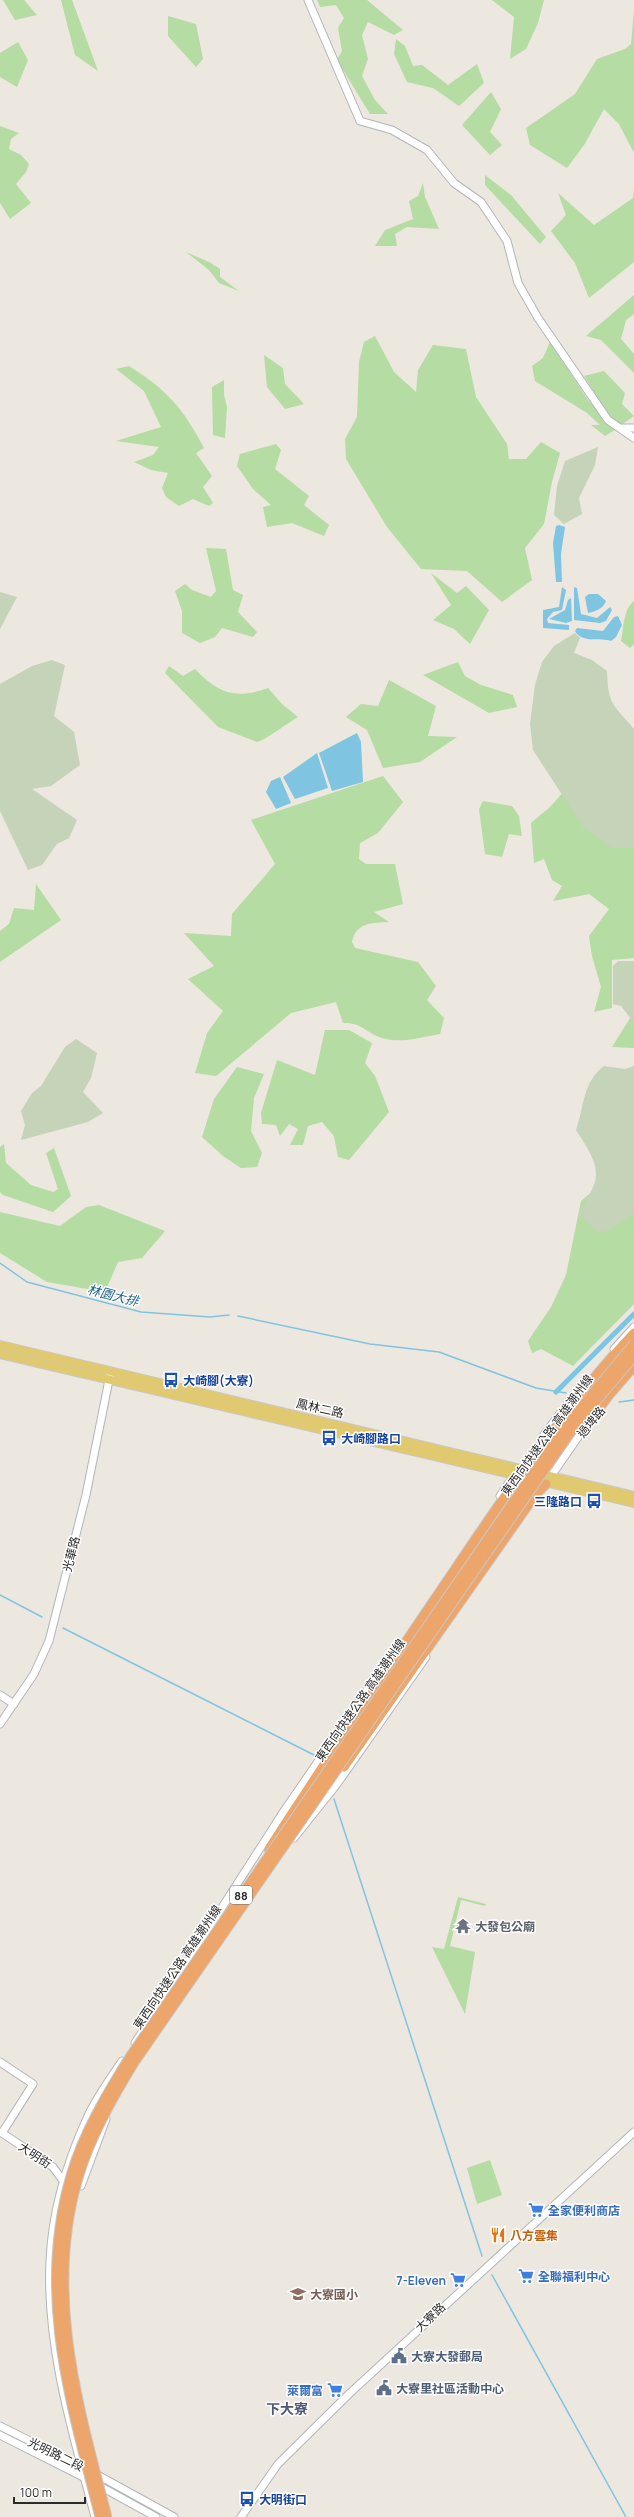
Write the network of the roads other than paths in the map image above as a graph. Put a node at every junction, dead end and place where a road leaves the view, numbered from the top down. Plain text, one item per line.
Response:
1 (308, 0) edge
2 (621, 428) junction
3 (634, 428) edge
4 (634, 438) edge
5 (634, 1327) edge
6 (634, 1333) edge
7 (634, 1344) edge
8 (0, 1345) edge
9 (0, 1354) edge
10 (634, 1356) edge
11 (634, 1366) edge
12 (111, 1371) junction
13 (634, 1371) edge
14 (108, 1380) junction
15 (582, 1431) junction
16 (519, 1473) junction
17 (549, 1480) junction
18 (634, 1496) edge
19 (634, 1504) edge
20 (0, 1695) edge
21 (14, 1704) junction
22 (0, 1724) edge
23 (292, 1832) junction
24 (249, 1883) junction
25 (0, 2062) edge
26 (634, 2132) edge
27 (64, 2183) junction
28 (76, 2202) junction
29 (0, 2426) edge
30 (0, 2435) edge
31 (82, 2467) junction
32 (100, 2476) junction
33 (84, 2478) junction
34 (104, 2488) junction
35 (171, 2516) edge
36 (95, 2517) edge
37 (100, 2517) edge
38 (107, 2517) edge
39 (111, 2517) edge
40 (156, 2517) edge
41 (241, 2517) edge

1 - 2 main road
2 - 3 main road
2 - 4 main road
5 - 16 main road
6 - 16 highway
7 - 24 highway, 東西向快速公路 高雄潮州線 / 88, bridge
8 - 12 main road, 鳳林二路
9 - 14 main road, 鳳林二路
10 - 23 highway, 東西向快速公路 高雄潮州線 / 88, bridge
11 - 15 highway
12 - 14 main road, 光華路
12 - 16 main road, 鳳林二路
13 - 15 main road, 過埤路
14 - 16 main road, 鳳林二路
14 - 21 main road, 光華路
15 - 17 main road, 過埤路
16 - 17 main road, 鳳林二路
16 - 24 highway, bridge
16 - 27 main road
17 - 18 main road, 鳳林二路
17 - 19 main road, 鳳林二路
17 - 23 highway, bridge
17 - 28 main road, 過埤路
20 - 21 main road
21 - 22 main road, 光華路
23 - 38 highway, 東西向快速公路 高雄潮州線 / 88, bridge
24 - 37 highway, 東西向快速公路 高雄潮州線 / 88, bridge
25 - 27 main road, 大明街
26 - 41 main road, 大寮路
27 - 28 main road, 大明街
27 - 31 main road
28 - 32 main road, 過埤路
29 - 31 main road, 光明路二段
30 - 33 main road, 光明路二段
31 - 32 main road, 光明路二段
31 - 33 main road
32 - 34 main road, 過埤路
32 - 35 main road, 光明路二段
33 - 34 main road, 光明路二段
33 - 36 main road
34 - 39 main road, 過埤路
34 - 40 main road, 光明路二段

